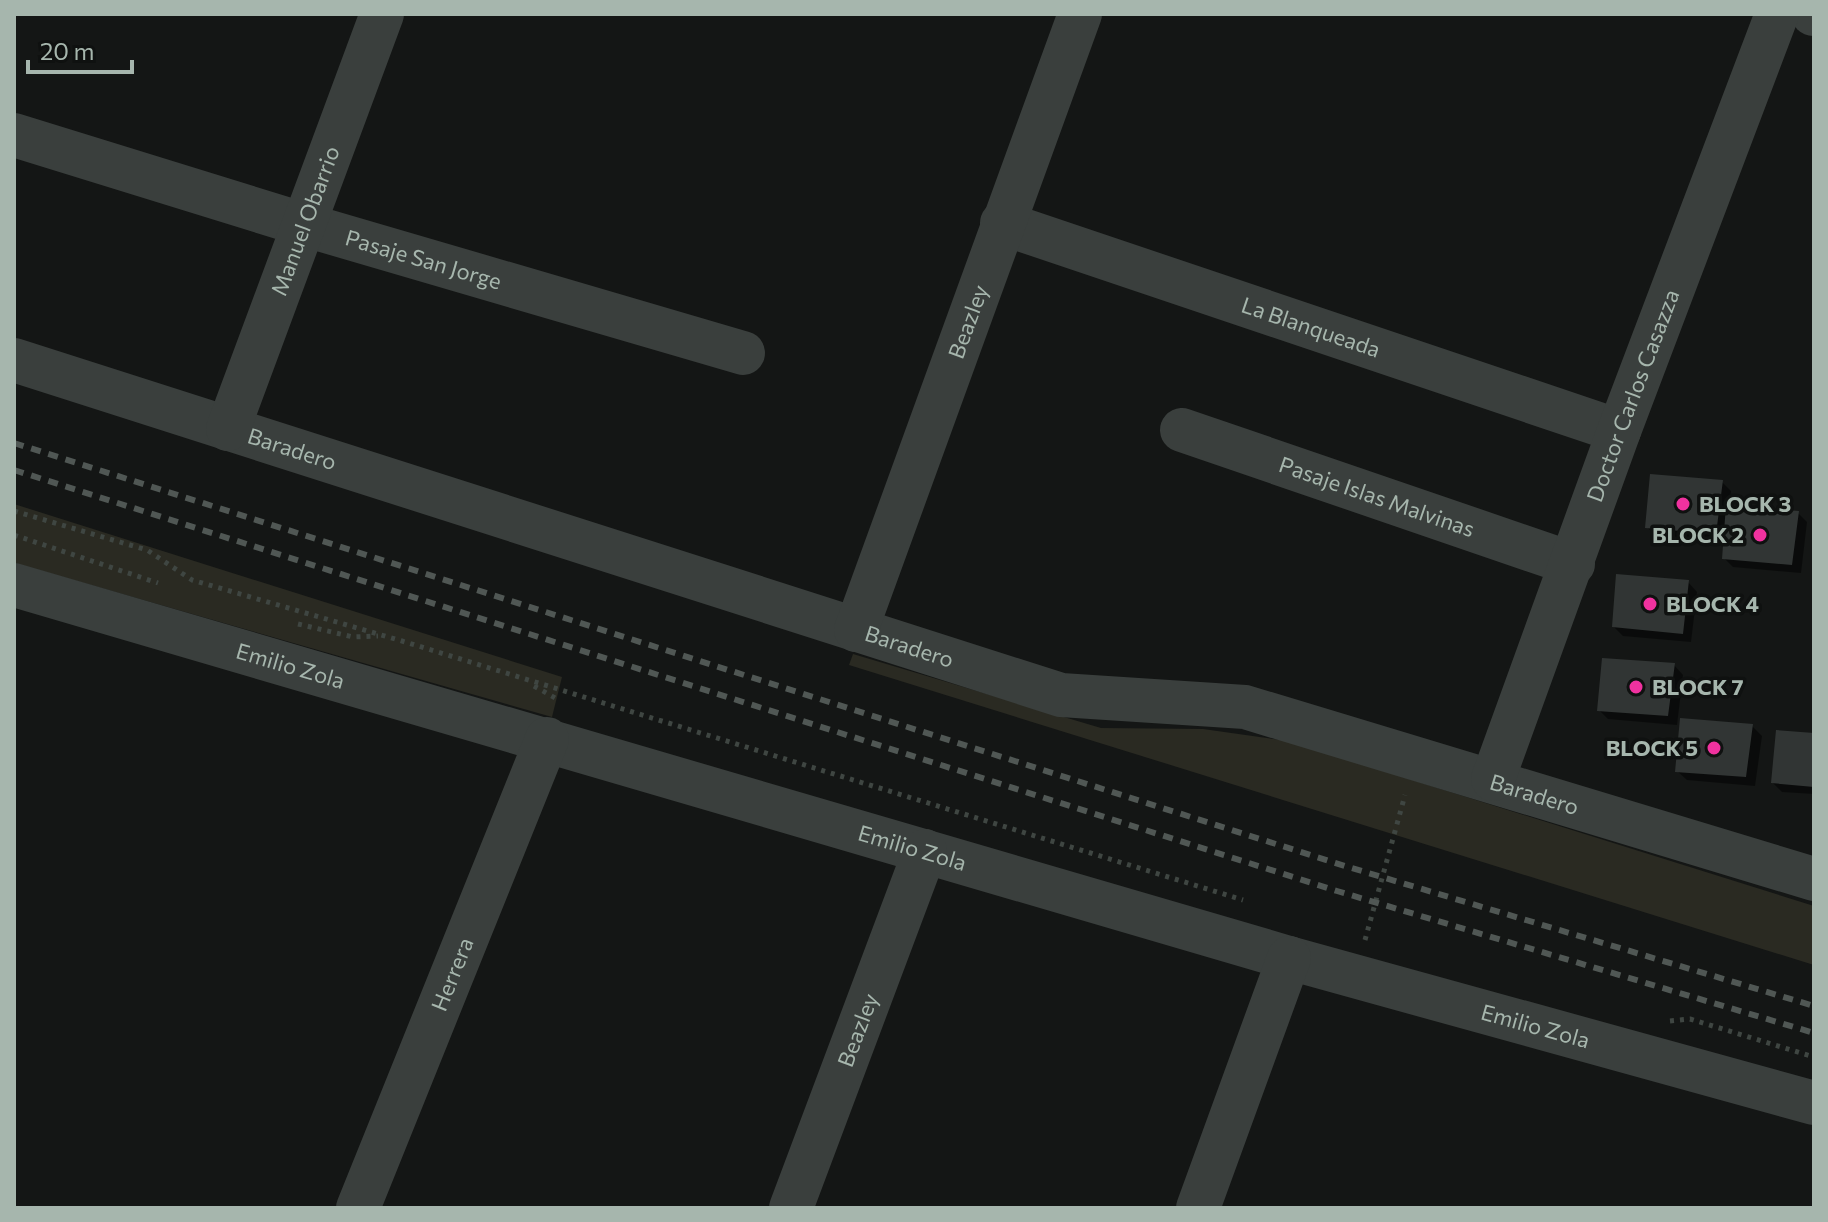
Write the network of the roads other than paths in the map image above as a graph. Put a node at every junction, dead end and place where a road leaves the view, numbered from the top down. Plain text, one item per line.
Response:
1 (382, 14) edge
2 (1080, 14) edge
3 (1777, 14) edge
4 (14, 135) edge
5 (1002, 223) junction
6 (302, 224) junction
7 (743, 353) dead end
8 (14, 360) edge
9 (228, 429) junction
10 (1182, 430) dead end
11 (1619, 431) junction
12 (1573, 564) junction
13 (14, 585) edge
14 (856, 630) junction
15 (547, 739) junction
16 (1493, 779) junction
17 (925, 851) junction
18 (1814, 879) edge
19 (1289, 958) junction
20 (1814, 1103) edge
21 (358, 1208) edge
22 (791, 1208) edge
23 (1198, 1208) edge

1 - 6 street, Manuel Obarrio
2 - 5 street, Beazley
3 - 11 street, Doctor Carlos Casazza
4 - 6 street, Pasaje San Jorge
5 - 11 street, La Blanqueada
5 - 14 street, Beazley
6 - 7 street, Pasaje San Jorge
6 - 9 street, Manuel Obarrio
8 - 9 street, Baradero
9 - 14 street, Baradero
10 - 12 street, Pasaje Islas Malvinas
11 - 12 street, Doctor Carlos Casazza
12 - 16 street, Doctor Carlos Casazza
13 - 15 street, Emilio Zola
14 - 16 street, Baradero
15 - 17 street, Emilio Zola
15 - 21 street, Herrera
16 - 18 street, Baradero
17 - 19 street, Emilio Zola
17 - 22 street, Beazley
19 - 20 street, Emilio Zola
19 - 23 street

